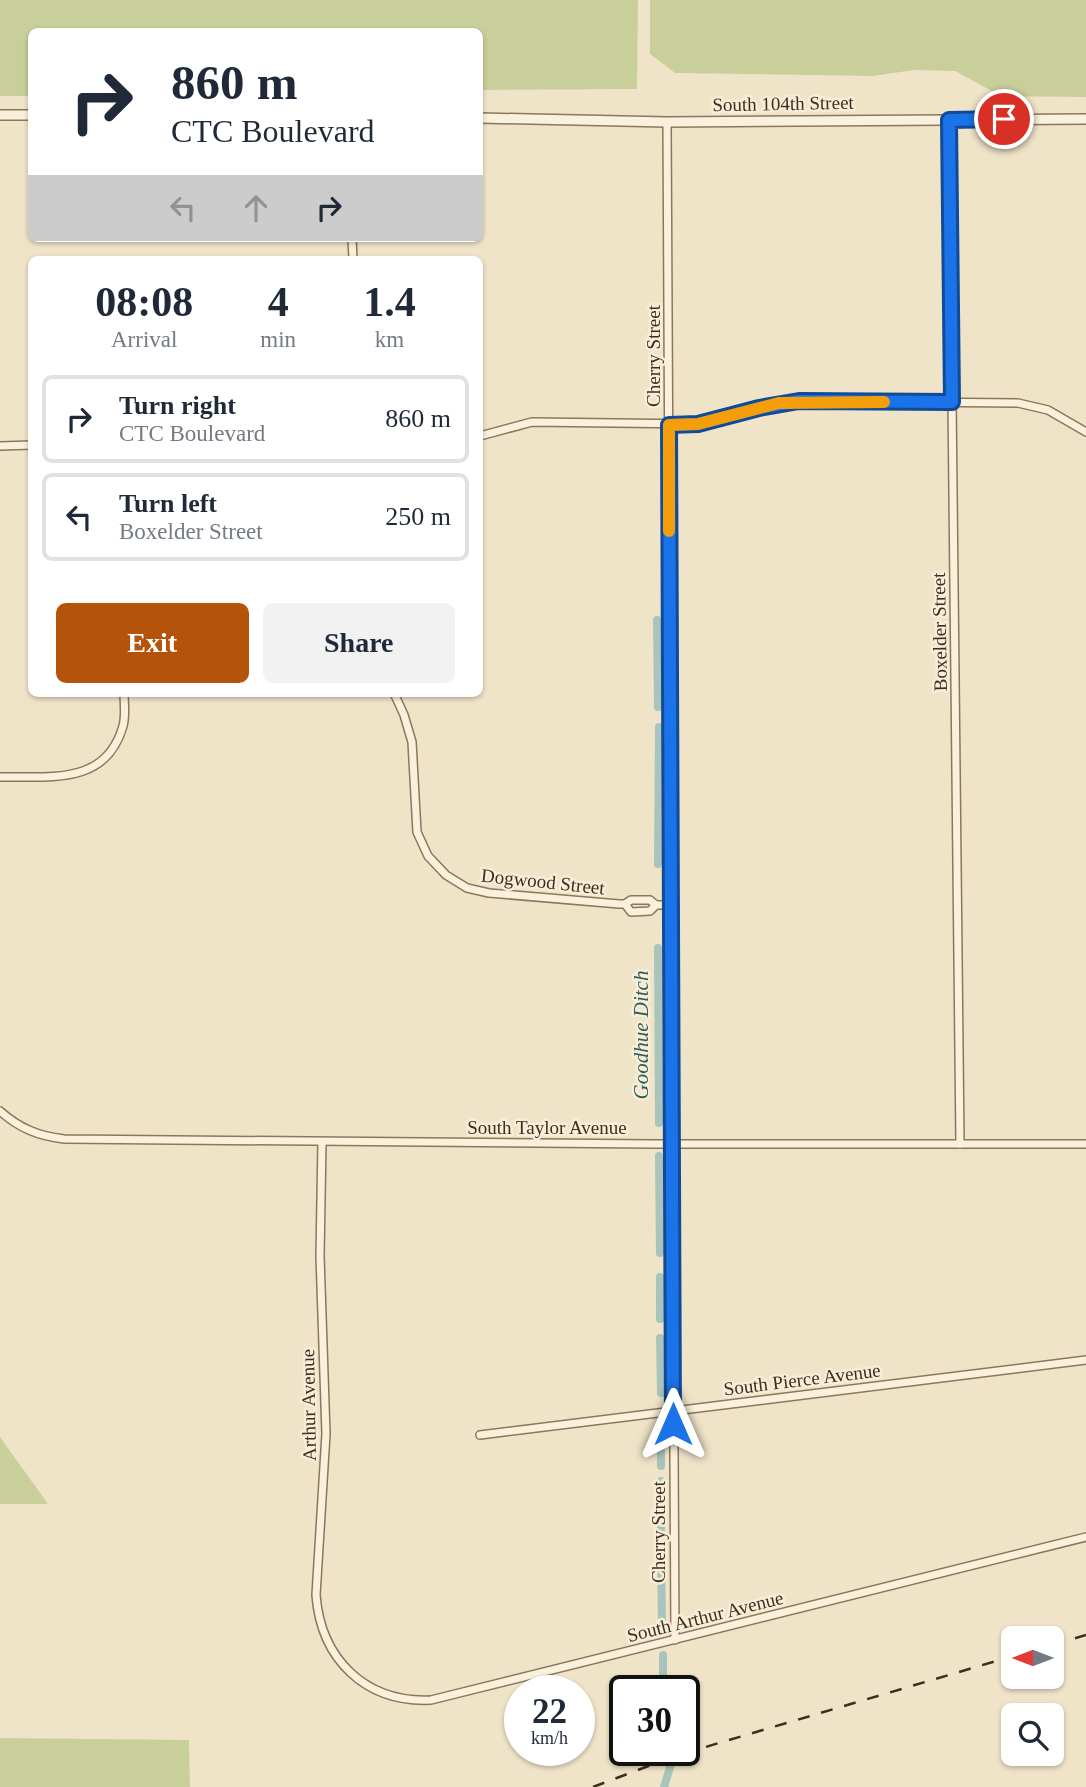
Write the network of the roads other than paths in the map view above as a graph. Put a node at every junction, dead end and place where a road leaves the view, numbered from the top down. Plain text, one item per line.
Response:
1 (0, 115) edge
2 (28, 115) edge
3 (483, 118) edge
4 (1086, 119) edge
5 (949, 120) junction
6 (667, 122) junction
7 (952, 402) junction
8 (669, 425) junction
9 (1086, 432) edge
10 (483, 435) edge
11 (28, 445) edge
12 (0, 446) edge
13 (124, 697) edge
14 (396, 697) edge
15 (0, 777) edge
16 (671, 905) junction
17 (0, 1111) edge
18 (322, 1142) junction
19 (671, 1144) junction
20 (960, 1144) junction
21 (1086, 1144) edge
22 (1086, 1360) edge
23 (673, 1411) junction
24 (480, 1435) dead end
25 (1086, 1537) edge
26 (675, 1640) junction
27 (340, 1662) joint

1 - 2 street
3 - 6 street, South 104th Street
4 - 5 street, South 104th Street
5 - 6 street, South 104th Street
5 - 7 street, Boxelder Street
6 - 8 street, Cherry Street
7 - 8 street
7 - 9 street
7 - 20 street, Boxelder Street
8 - 10 street
8 - 16 street, Cherry Street
11 - 12 street
13 - 15 street
14 - 16 street, Dogwood Street
16 - 19 street, Cherry Street
17 - 18 street, South Taylor Avenue
18 - 19 street, South Taylor Avenue
18 - 27 street, Arthur Avenue
19 - 20 street, South Taylor Avenue
19 - 23 street, Cherry Street
20 - 21 street, South Taylor Avenue
22 - 23 street, South Pierce Avenue
23 - 24 street, South Pierce Avenue
23 - 26 street, Cherry Street
25 - 26 street, South Arthur Avenue
26 - 27 street, South Arthur Avenue

